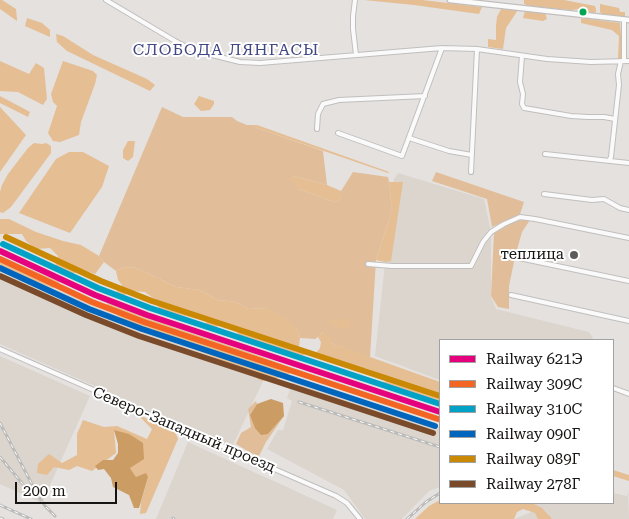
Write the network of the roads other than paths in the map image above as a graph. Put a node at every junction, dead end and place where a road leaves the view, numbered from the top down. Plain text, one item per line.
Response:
1 (106, 0) edge
2 (355, 0) edge
3 (450, 0) edge
4 (503, 0) edge
5 (501, 6) junction
6 (626, 20) edge
7 (442, 48) junction
8 (477, 49) junction
9 (356, 55) junction
10 (522, 56) junction
11 (625, 61) edge
12 (425, 96) junction
13 (615, 119) junction
14 (317, 129) dead end
15 (338, 133) dead end
16 (409, 137) junction
17 (545, 154) dead end
18 (472, 155) junction
19 (609, 161) junction
20 (629, 163) edge
21 (471, 172) dead end
22 (544, 194) dead end
23 (629, 210) edge
24 (629, 238) edge
25 (518, 258) dead end
26 (368, 264) dead end
27 (629, 281) edge
28 (511, 295) dead end
29 (629, 320) edge
30 (0, 349) edge
31 (614, 388) edge
32 (629, 394) edge
33 (360, 519) edge

1 - 9 street
2 - 9 street
3 - 5 street
4 - 5 street
5 - 6 street
6 - 11 street
7 - 8 street
7 - 9 street
7 - 12 street
8 - 10 street
8 - 18 street
10 - 11 street
10 - 13 street
11 - 13 street
12 - 14 street
12 - 16 street
13 - 19 street
15 - 16 street
16 - 18 street
17 - 19 street
18 - 21 street
19 - 20 street
22 - 23 street
24 - 26 street
25 - 27 street
28 - 29 street
30 - 33 street, Северо-Западный проезд
31 - 32 street

